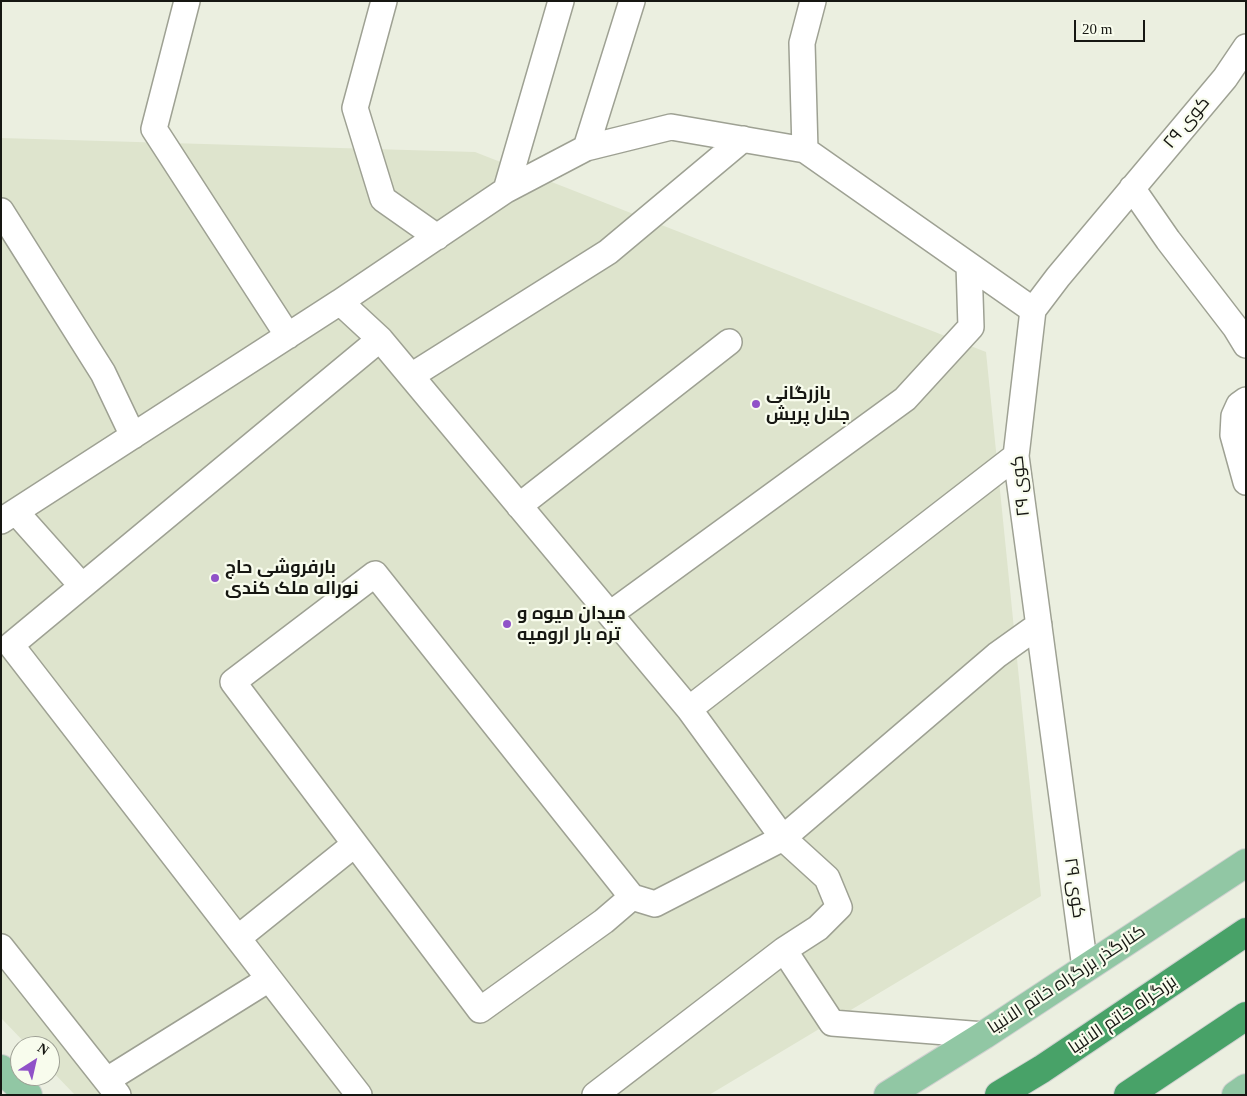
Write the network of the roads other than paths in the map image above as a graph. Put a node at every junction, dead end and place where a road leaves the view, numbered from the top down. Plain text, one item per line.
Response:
1 (187, 1) edge
2 (384, 1) edge
3 (561, 1) edge
4 (632, 1) edge
5 (813, 1) edge
6 (1246, 47) edge
7 (743, 139) junction
8 (586, 148) junction
9 (805, 150) junction
10 (1132, 188) junction
11 (506, 190) junction
12 (1, 211) edge
13 (437, 237) junction
14 (969, 264) junction
15 (340, 302) junction
16 (1034, 310) junction
17 (288, 336) junction
18 (380, 339) junction
19 (729, 342) dead end
20 (1246, 345) edge
21 (411, 376) junction
22 (1246, 400) edge
23 (133, 436) junction
24 (1016, 456) junction
25 (1246, 482) edge
26 (519, 506) junction
27 (9, 517) edge
28 (82, 586) junction
29 (610, 614) junction
30 (1039, 625) junction
31 (6, 641) edge
32 (689, 709) junction
33 (783, 838) junction
34 (355, 844) junction
35 (1246, 863) edge
36 (632, 896) junction
37 (1246, 932) edge
38 (238, 938) junction
39 (1, 947) edge
40 (784, 950) junction
41 (1085, 968) junction
42 (269, 979) junction
43 (1246, 1016) edge
44 (984, 1035) junction
45 (1, 1069) edge
46 (113, 1088) edge
47 (1246, 1088) edge
48 (28, 1095) edge
49 (358, 1095) edge
50 (595, 1095) edge
51 (888, 1095) edge
52 (1000, 1095) edge
53 (1128, 1095) edge
54 (1236, 1095) edge

1 - 17 street
2 - 13 street
3 - 11 street
4 - 8 street
5 - 9 street
6 - 10 street, کوی ۲۹
7 - 8 street
7 - 9 street
7 - 21 street
8 - 11 street
9 - 14 street
10 - 16 street, کوی ۲۹
10 - 20 street
11 - 13 street
12 - 23 street
13 - 15 street
14 - 16 street
14 - 29 street
15 - 17 street
15 - 18 street
16 - 24 street, کوی ۲۹
17 - 23 street
18 - 21 street
18 - 28 street
19 - 26 street
21 - 26 street
22 - 25 street
23 - 27 street
24 - 30 street, کوی ۲۹
24 - 32 street
26 - 29 street
27 - 28 street
28 - 31 street
29 - 32 street
30 - 33 street
30 - 41 street, کوی ۲۹
31 - 38 street
32 - 33 street
33 - 36 street
33 - 40 street
34 - 36 street
34 - 36 street
34 - 38 street
35 - 41 main road, کنارگذر بزرگراه خاتم الانبیا
37 - 52 highway, بزرگراه خاتم الانبیا
38 - 42 street
39 - 46 street
40 - 44 street
40 - 50 street
41 - 44 main road, کنارگذر بزرگراه خاتم الانبیا
42 - 46 street
42 - 49 street
43 - 53 highway
44 - 51 main road, کنارگذر بزرگراه خاتم الانبیا
45 - 48 main road
47 - 54 main road

